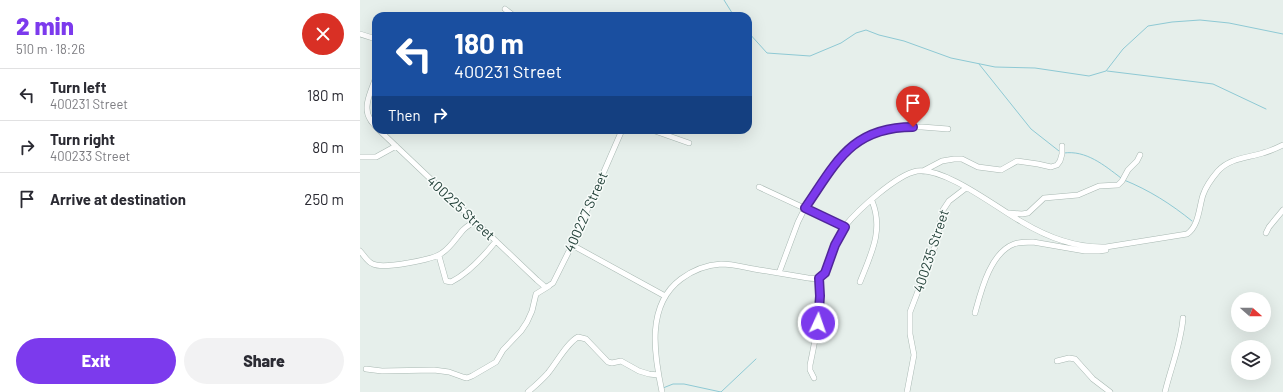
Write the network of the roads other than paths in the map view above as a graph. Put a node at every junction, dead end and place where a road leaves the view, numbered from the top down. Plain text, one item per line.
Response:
1 (505, 9) dead end
2 (509, 12) edge
3 (360, 34) edge
4 (372, 38) edge
5 (372, 88) edge
6 (372, 122) edge
7 (948, 129) dead end
8 (383, 134) edge
9 (620, 134) edge
10 (669, 134) edge
11 (689, 143) dead end
12 (1283, 145) edge
13 (396, 146) junction
14 (1062, 146) dead end
15 (1140, 155) dead end
16 (360, 158) edge
17 (922, 171) junction
18 (759, 187) dead end
19 (966, 188) junction
20 (872, 201) junction
21 (805, 208) junction
22 (1283, 210) edge
23 (1007, 213) junction
24 (476, 221) junction
25 (845, 227) junction
26 (1266, 233) dead end
27 (496, 241) junction
28 (572, 245) junction
29 (1114, 246) junction
30 (360, 251) edge
31 (439, 256) junction
32 (779, 273) junction
33 (819, 278) junction
34 (860, 282) dead end
35 (546, 286) junction
36 (665, 296) junction
37 (975, 313) dead end
38 (1183, 318) dead end
39 (1057, 361) dead end
40 (366, 369) dead end
41 (658, 376) junction
42 (814, 378) dead end
43 (528, 392) edge
44 (662, 392) edge
45 (907, 392) edge
46 (1110, 392) edge
47 (1165, 392) edge

1 - 2 street
3 - 4 street
5 - 6 street
7 - 21 street
8 - 13 street, 400225 Street
9 - 28 street, 400227 Street
10 - 11 street
12 - 29 street
13 - 16 street
13 - 24 street, 400225 Street
14 - 17 street
15 - 23 street
17 - 19 street
17 - 20 street
18 - 21 street
19 - 23 street
19 - 45 street, 400235 Street
20 - 25 street
20 - 34 street
21 - 25 street
21 - 32 street
22 - 26 street
23 - 29 street
24 - 27 street, 400225 Street
24 - 31 street
25 - 33 street
27 - 31 street
27 - 35 street, 400225 Street
28 - 35 street, 400227 Street
28 - 36 street
29 - 37 street
30 - 31 street
32 - 33 street
32 - 36 street
33 - 42 street
35 - 40 street, 400227 Street
36 - 41 street
38 - 47 street
39 - 46 street
41 - 43 street
41 - 44 street

